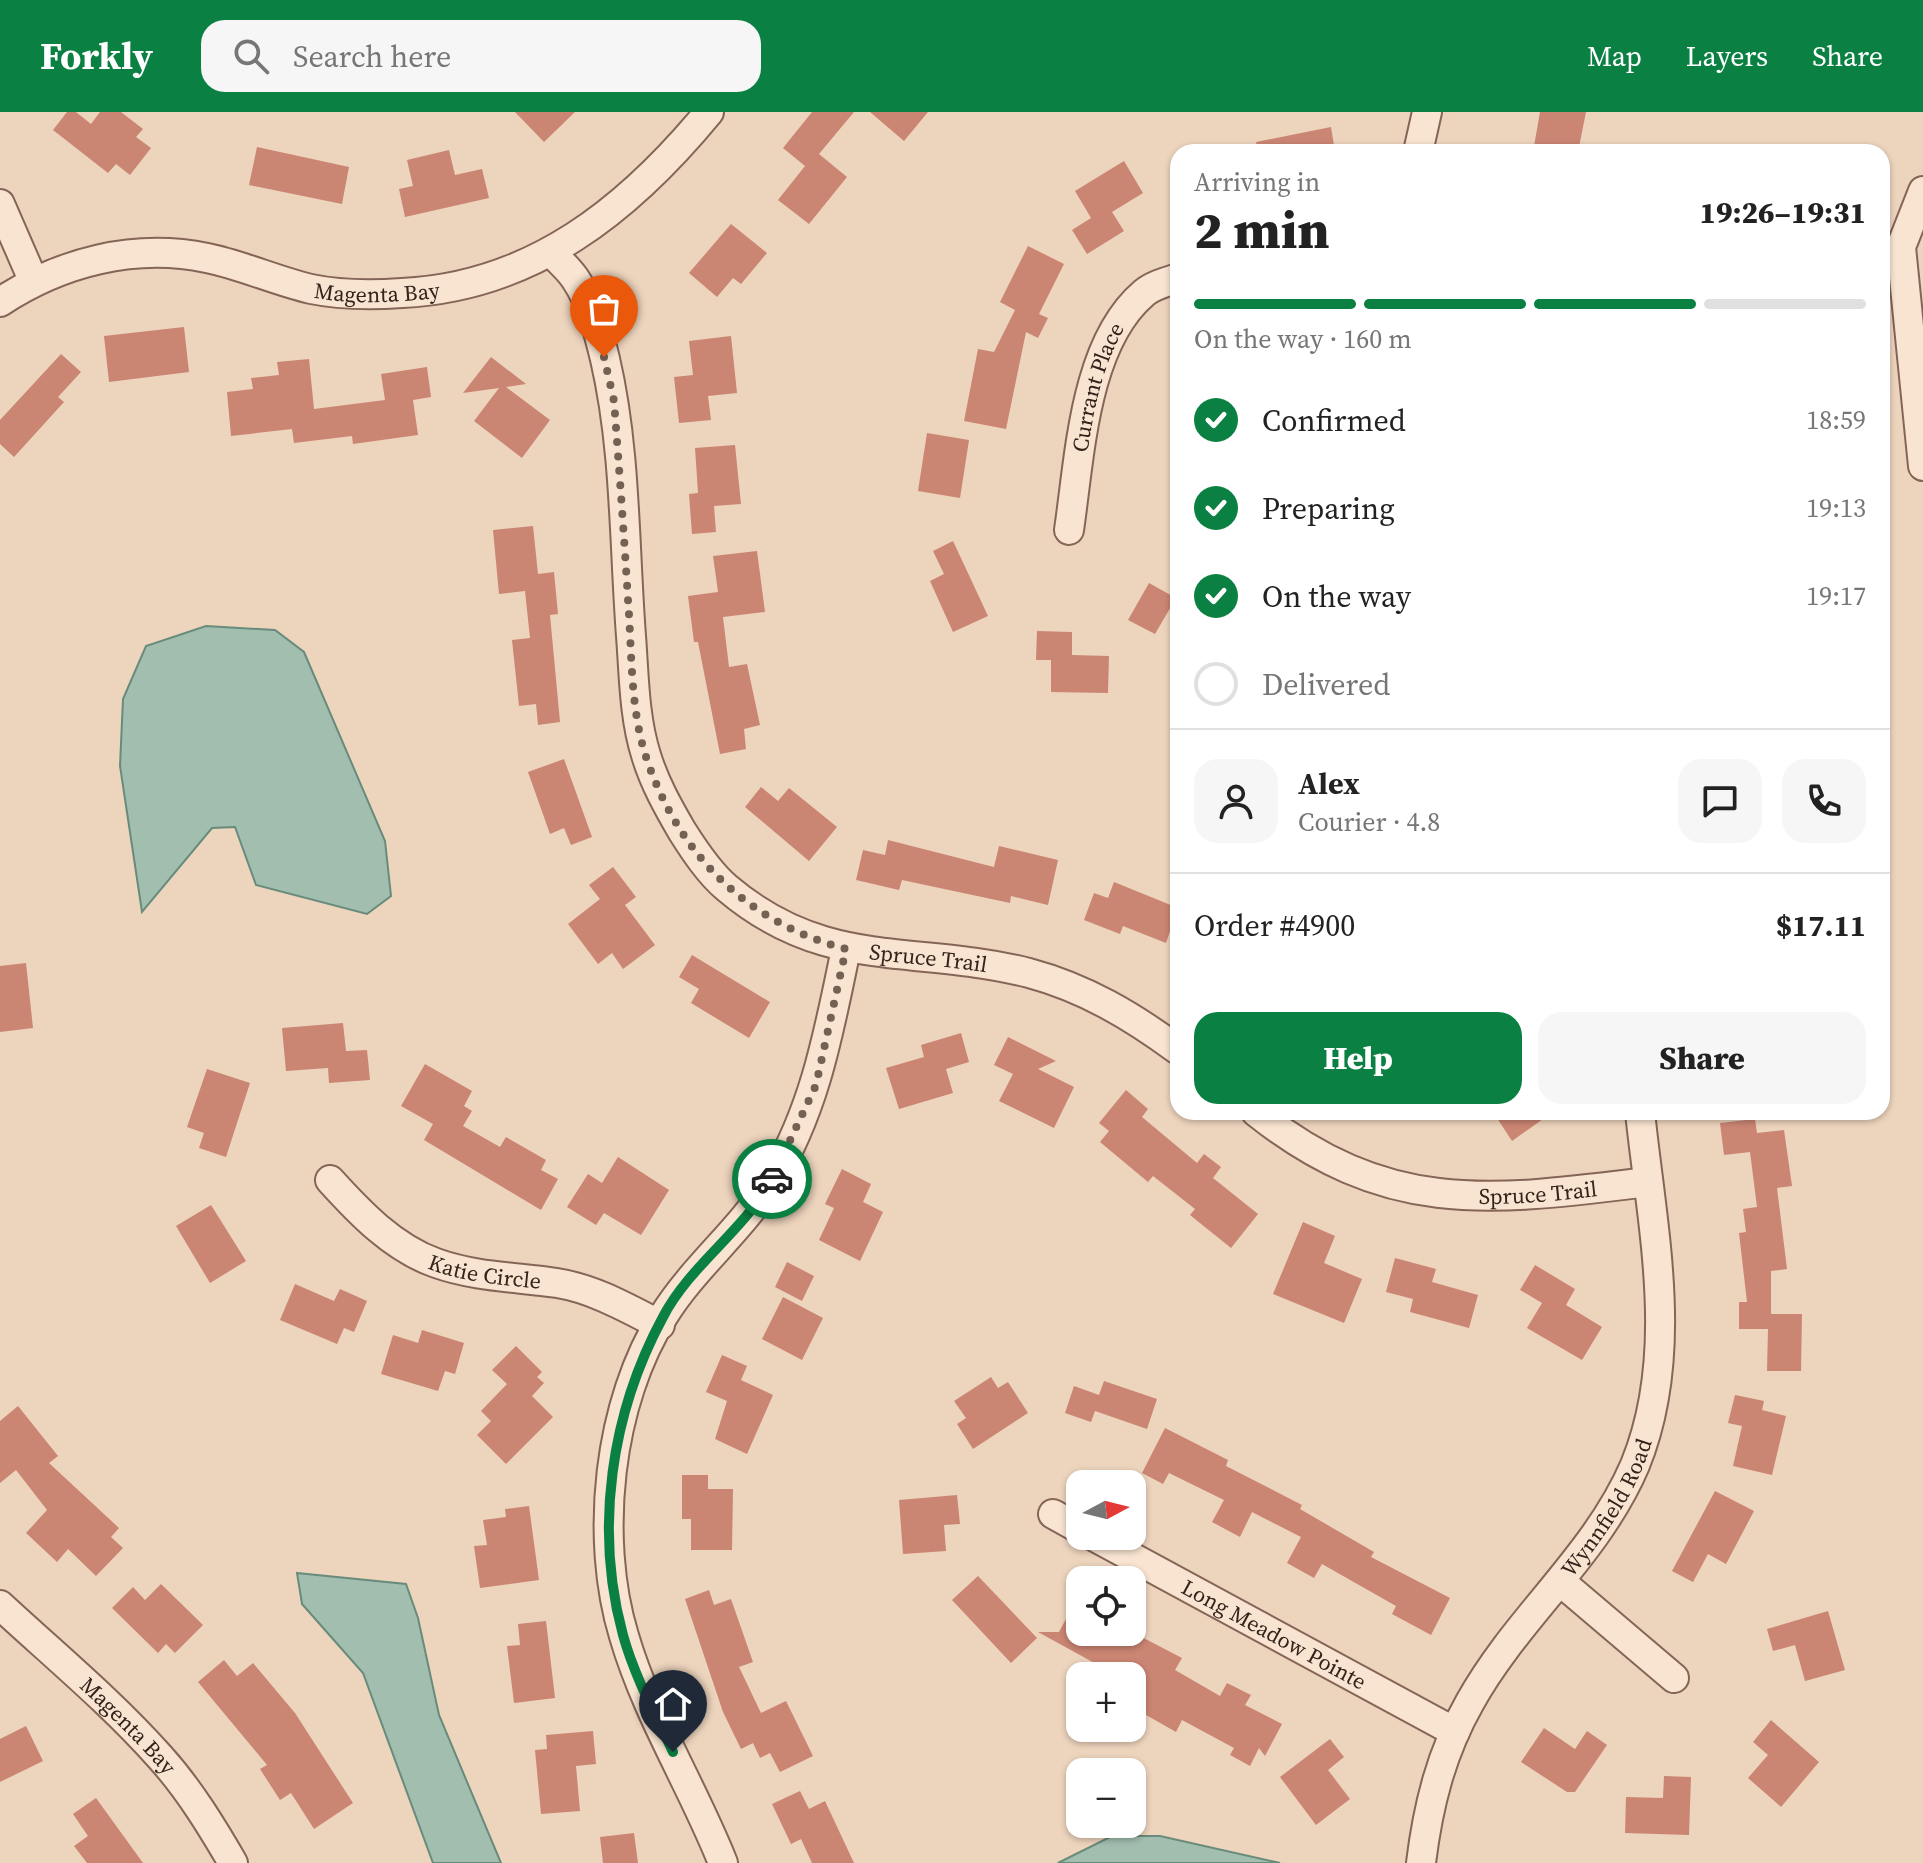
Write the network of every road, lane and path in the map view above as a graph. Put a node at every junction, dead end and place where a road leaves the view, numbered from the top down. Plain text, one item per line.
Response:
1 (709, 112) edge
2 (1427, 112) edge
3 (1420, 144) edge
4 (0, 204) edge
5 (1920, 204) edge
6 (552, 253) junction
7 (33, 280) junction
8 (1170, 281) edge
9 (0, 302) edge
10 (1923, 466) edge
11 (1069, 530) dead end
12 (846, 949) junction
13 (1170, 1044) edge
14 (1268, 1120) edge
15 (1641, 1120) edge
16 (330, 1180) dead end
17 (1648, 1182) junction
18 (660, 1325) junction
19 (1053, 1514) dead end
20 (1066, 1521) edge
21 (1119, 1550) edge
22 (1561, 1582) junction
23 (0, 1605) edge
24 (1674, 1678) dead end
25 (1455, 1732) junction
26 (233, 1863) edge
27 (723, 1863) edge
28 (1421, 1863) edge

1 - 6 street, Magenta Bay
2 - 3 street
4 - 7 street
5 - 10 street
6 - 7 street, Magenta Bay
6 - 12 street, Spruce Trail
7 - 9 street, Magenta Bay
8 - 11 street, Currant Place
12 - 13 street, Spruce Trail
12 - 18 street
14 - 17 street, Spruce Trail
15 - 17 street, Wynnfield Road
16 - 18 street, Katie Circle
17 - 22 street, Wynnfield Road
18 - 27 street
19 - 20 street
21 - 25 street, Long Meadow Pointe
22 - 24 street
22 - 25 street, Wynnfield Road
23 - 26 street, Magenta Bay
25 - 28 street, Wynnfield Road

